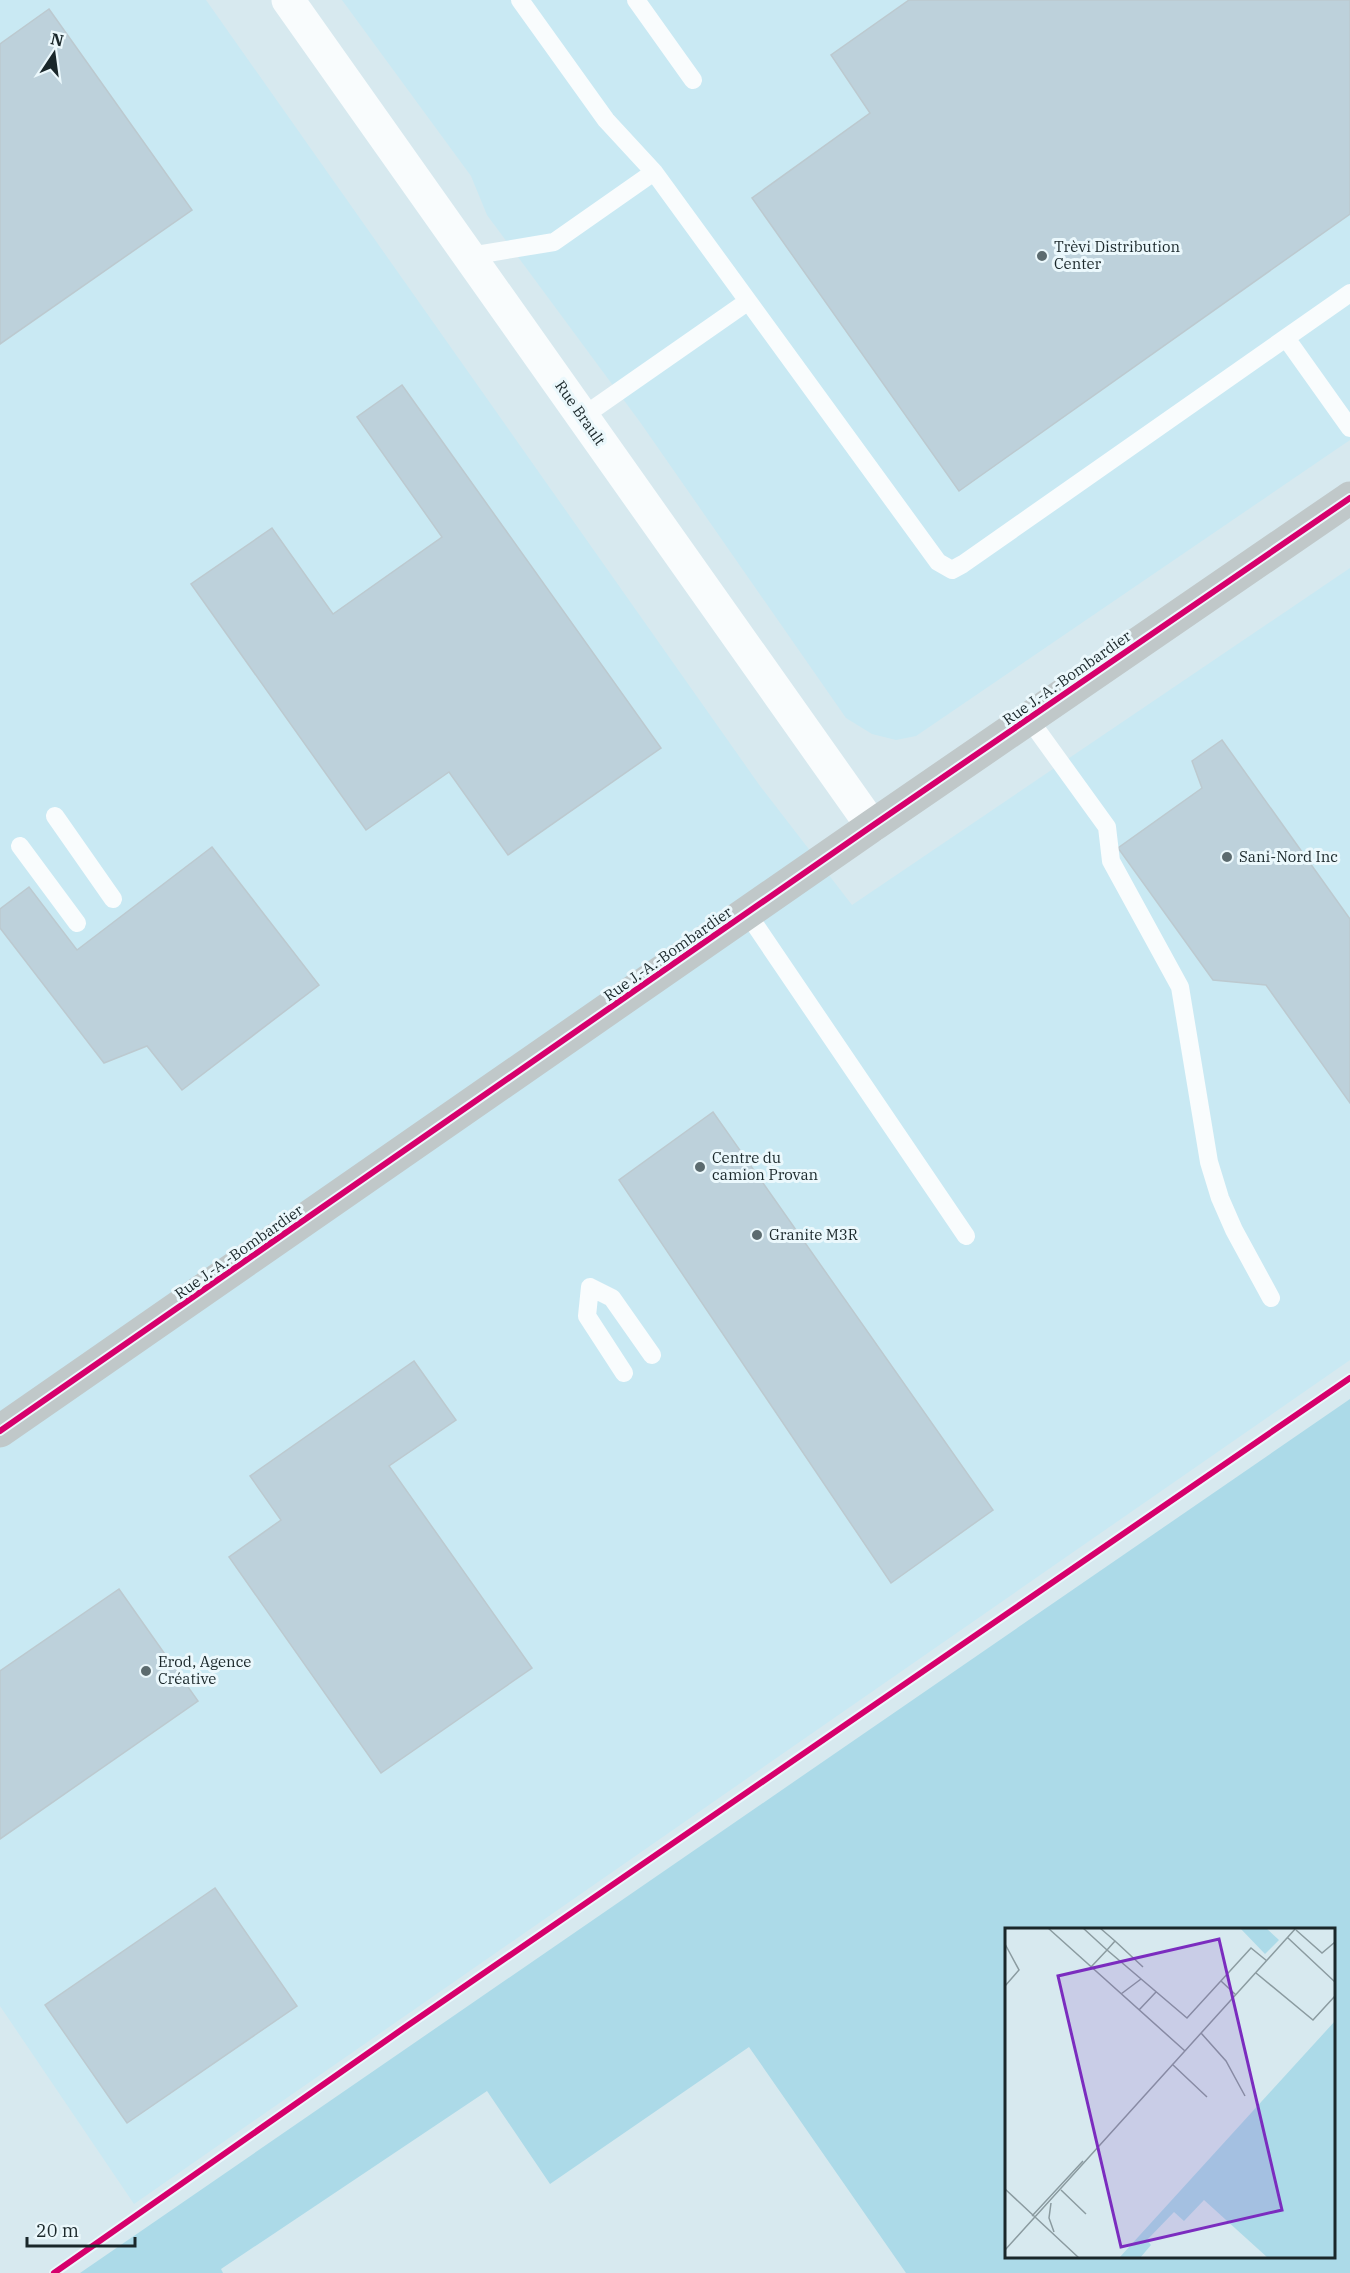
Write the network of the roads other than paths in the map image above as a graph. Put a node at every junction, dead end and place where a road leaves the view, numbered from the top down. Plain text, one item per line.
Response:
1 (288, 0) edge
2 (520, 0) edge
3 (636, 0) edge
4 (693, 80) dead end
5 (654, 172) junction
6 (470, 256) junction
7 (1350, 293) edge
8 (747, 302) junction
9 (1286, 338) junction
10 (582, 417) junction
11 (1350, 428) edge
12 (1350, 498) edge
13 (1029, 719) junction
14 (55, 816) dead end
15 (872, 826) junction
16 (20, 846) dead end
17 (113, 899) dead end
18 (747, 913) junction
19 (77, 923) dead end
20 (966, 1236) dead end
21 (1271, 1298) dead end
22 (652, 1355) dead end
23 (624, 1373) dead end
24 (0, 1431) edge

1 - 6 street, Rue Brault
2 - 5 lane
3 - 4 lane
5 - 6 lane
5 - 8 lane
6 - 10 street, Rue Brault
7 - 9 lane
8 - 9 lane
8 - 10 lane
9 - 11 lane
10 - 15 street, Rue Brault
12 - 13 street, Rue J.-A.-Bombardier
13 - 15 street, Rue J.-A.-Bombardier
13 - 21 lane
14 - 17 lane
15 - 18 street, Rue J.-A.-Bombardier
16 - 19 lane
18 - 20 lane
18 - 24 street, Rue J.-A.-Bombardier
22 - 23 lane

